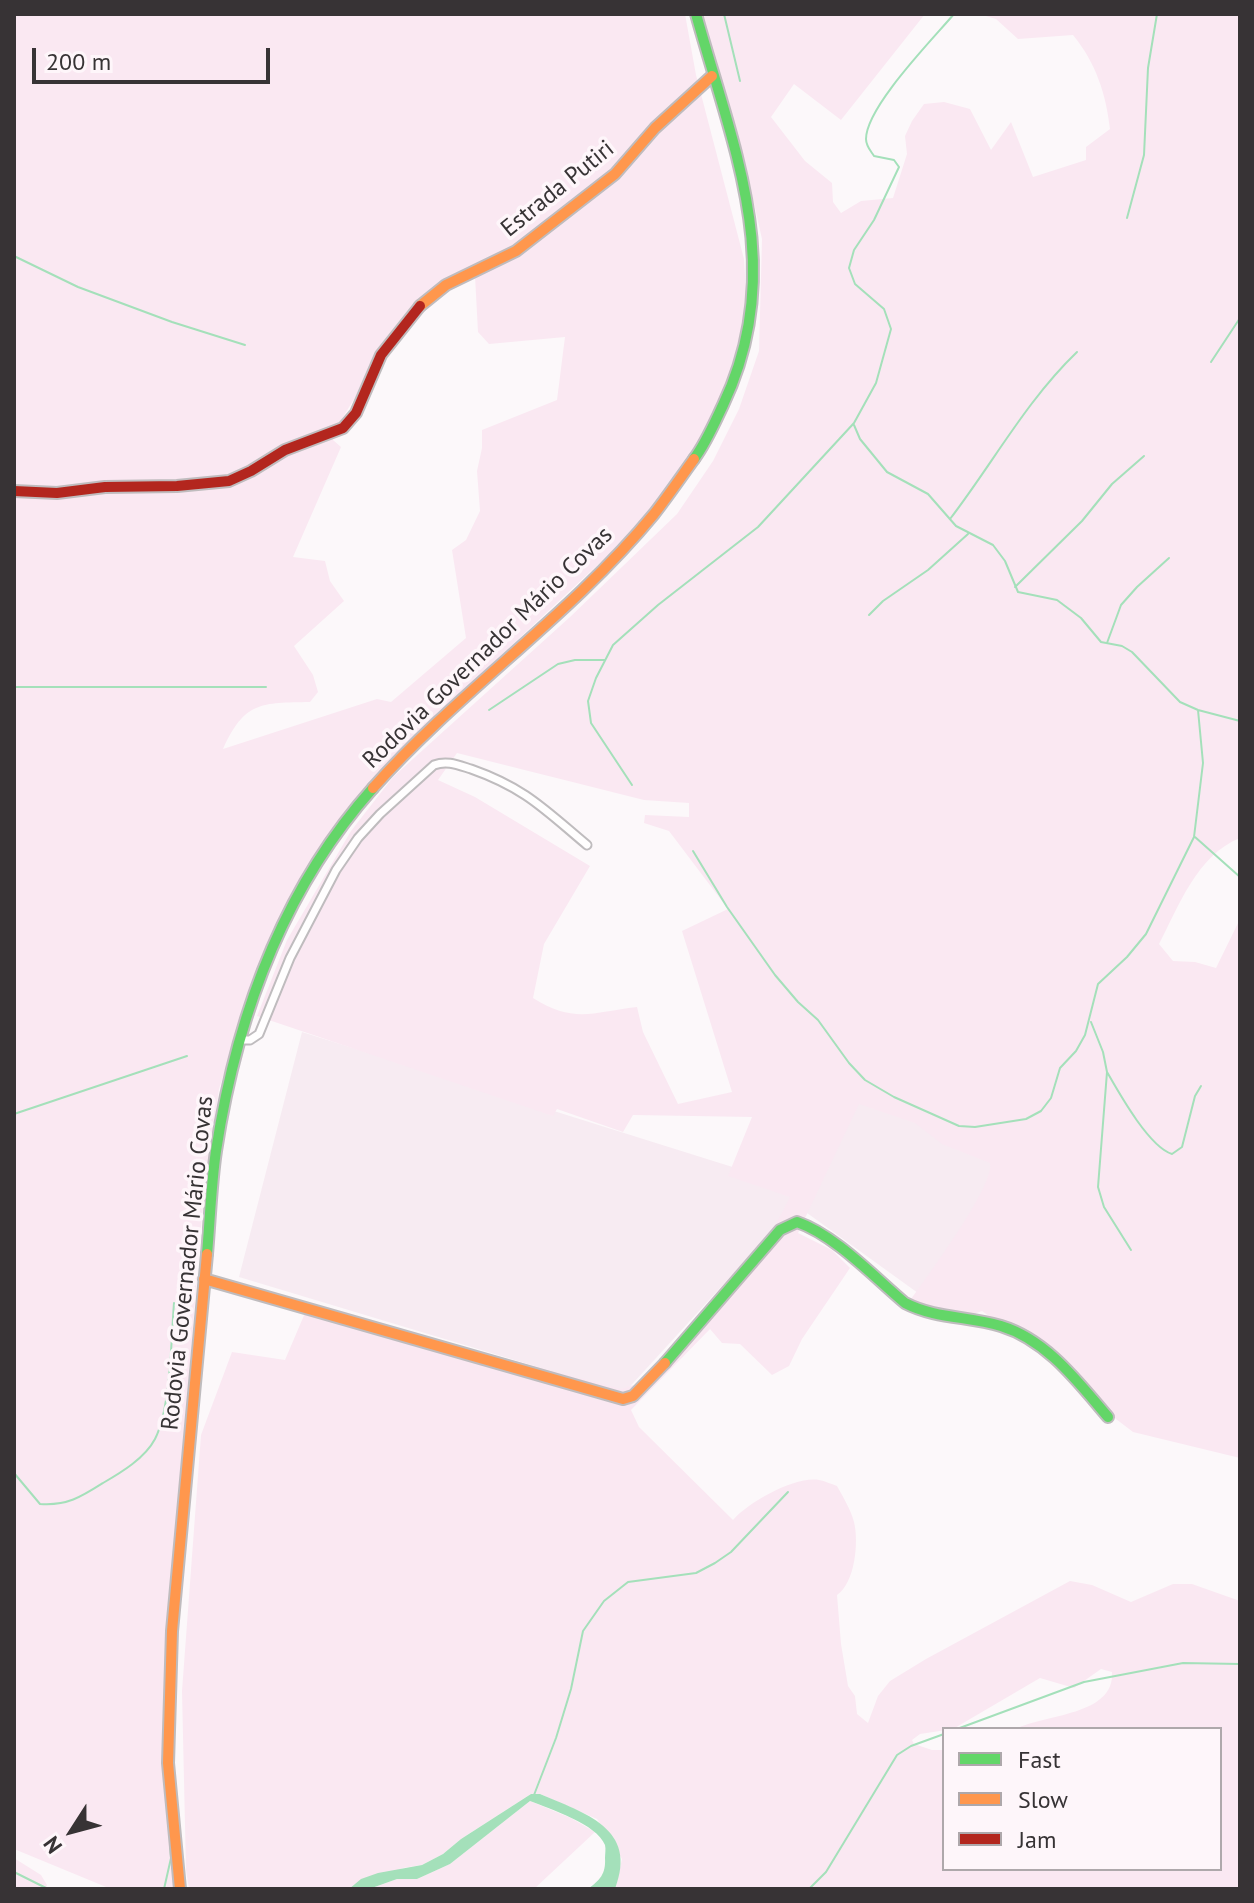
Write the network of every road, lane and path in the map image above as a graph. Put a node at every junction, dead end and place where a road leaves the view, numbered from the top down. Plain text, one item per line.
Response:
1 (696, 14) edge
2 (712, 76) junction
3 (14, 491) edge
4 (587, 845) dead end
5 (240, 1040) junction
6 (204, 1279) junction
7 (1108, 1417) dead end
8 (180, 1889) edge

1 - 2 main road, Rodovia Governador Mário Covas
2 - 3 main road, Estrada Putiri
2 - 5 main road, Rodovia Governador Mário Covas
4 - 5 street
5 - 6 main road, Rodovia Governador Mário Covas
6 - 7 main road
6 - 8 main road, Rodovia Governador Mário Covas

